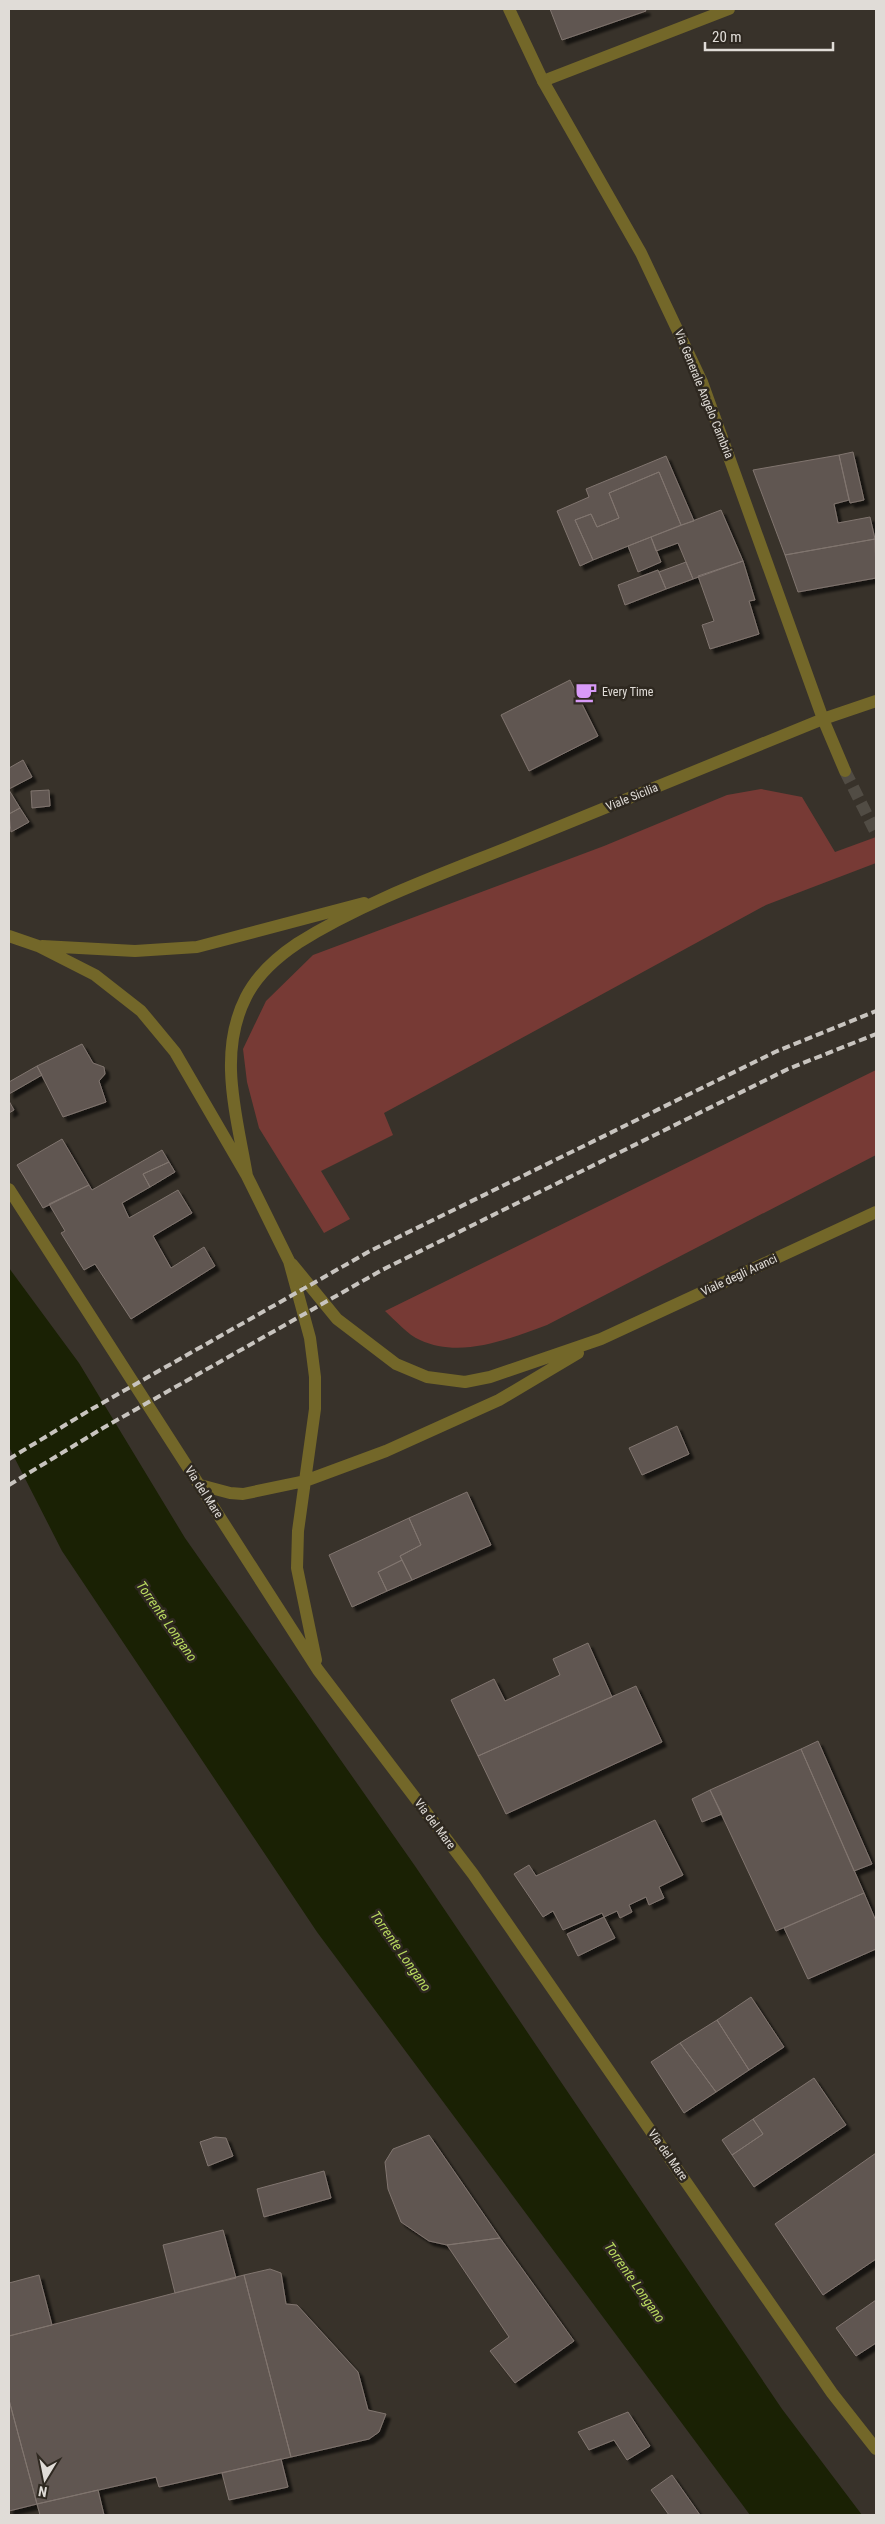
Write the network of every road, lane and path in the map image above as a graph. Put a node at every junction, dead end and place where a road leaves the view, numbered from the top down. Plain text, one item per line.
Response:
1 (509, 9) edge
2 (729, 9) edge
3 (543, 81) junction
4 (876, 701) edge
5 (823, 720) junction
6 (845, 771) tunnel mouth
7 (388, 896) junction
8 (9, 936) edge
9 (9, 942) edge
10 (38, 946) junction
11 (247, 1176) junction
12 (9, 1189) edge
13 (876, 1212) edge
14 (290, 1261) junction
15 (601, 1339) junction
16 (305, 1481) junction
17 (200, 1485) junction
18 (318, 1670) junction
19 (876, 2449) edge

1 - 3 street, Via Generale Angelo Cambria
2 - 3 street
3 - 5 street, Via Generale Angelo Cambria
4 - 5 street, Viale Sicilia
5 - 6 street, Via Generale Angelo Cambria
5 - 7 street, Viale Sicilia
7 - 10 street
7 - 11 street
8 - 10 street
9 - 10 street
10 - 11 street
11 - 14 street
12 - 17 street, Via del Mare
13 - 15 street, Viale degli Aranci
14 - 15 street
14 - 16 street
15 - 16 street
16 - 17 street
16 - 18 street
17 - 18 street, Via del Mare
18 - 19 street, Via del Mare

